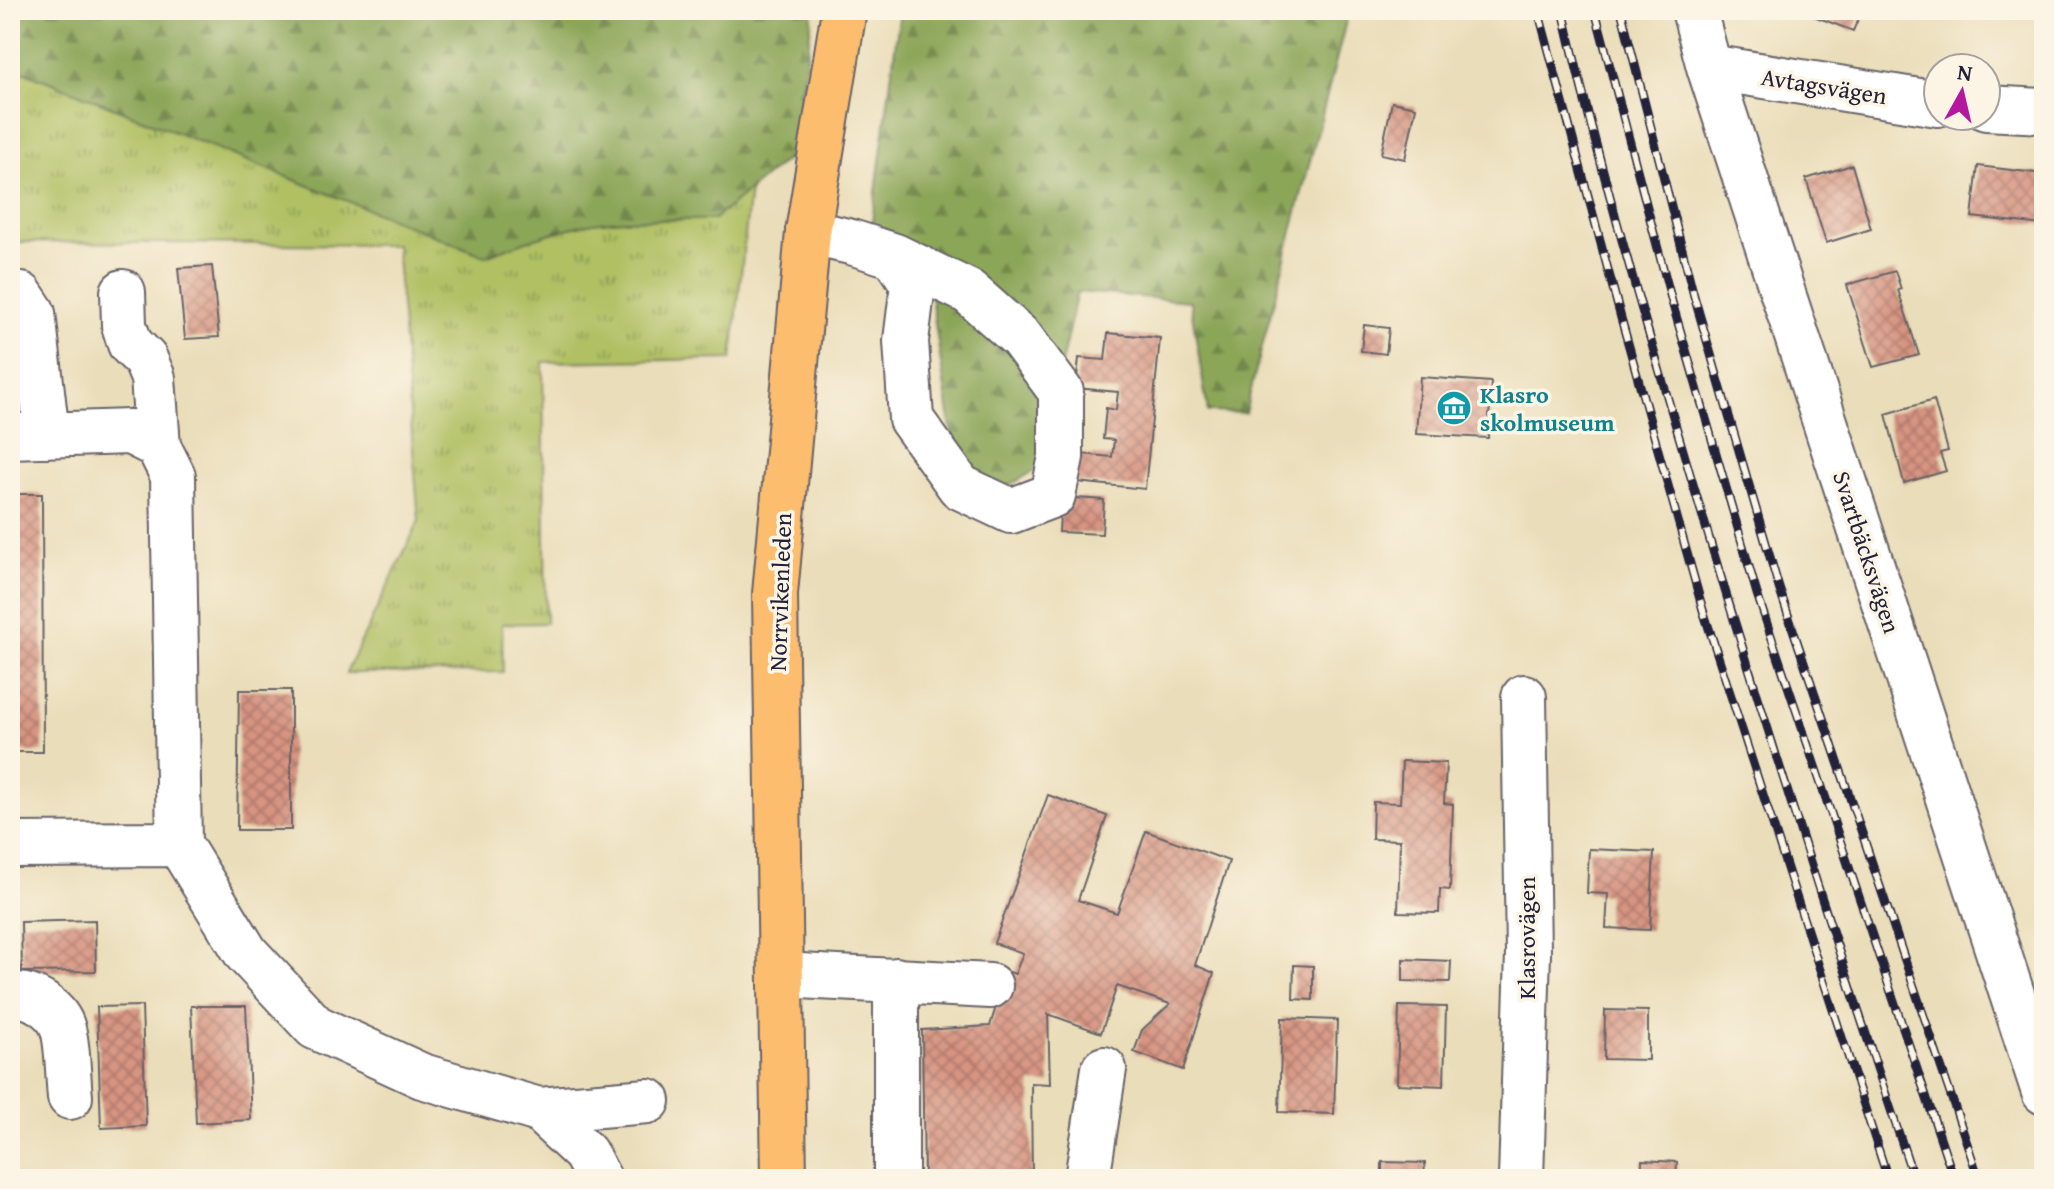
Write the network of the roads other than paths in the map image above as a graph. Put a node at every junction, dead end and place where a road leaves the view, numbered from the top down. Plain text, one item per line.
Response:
1 (844, 10) edge
2 (1694, 10) edge
3 (1709, 67) junction
4 (1922, 101) edge
5 (2002, 109) edge
6 (2044, 111) edge
7 (808, 232) junction
8 (895, 256) junction
9 (123, 292) dead end
10 (10, 294) edge
11 (29, 436) edge
12 (158, 446) junction
13 (1524, 697) dead end
14 (179, 844) junction
15 (10, 845) edge
16 (781, 975) junction
17 (896, 980) junction
18 (990, 986) dead end
19 (10, 996) edge
20 (1104, 1069) dead end
21 (2044, 1092) edge
22 (70, 1097) dead end
23 (648, 1101) dead end
24 (539, 1110) junction
25 (599, 1179) edge
26 (784, 1179) edge
27 (896, 1179) edge
28 (1087, 1179) edge
29 (1521, 1179) edge

1 - 7 main road, Norrvikenleden
2 - 3 street, Svartbäcksvägen
3 - 4 street, Avtagsvägen
3 - 21 street, Svartbäcksvägen
5 - 6 street
7 - 8 street
7 - 16 main road, Norrvikenleden
8 - 8 street
9 - 12 street
10 - 11 street
11 - 12 street
12 - 14 street
13 - 29 street, Klasrovägen
14 - 15 street
14 - 24 street
16 - 17 street
16 - 26 main road, Norrvikenleden
17 - 18 street
17 - 27 street
19 - 22 street
20 - 28 street
23 - 24 street
24 - 25 street

